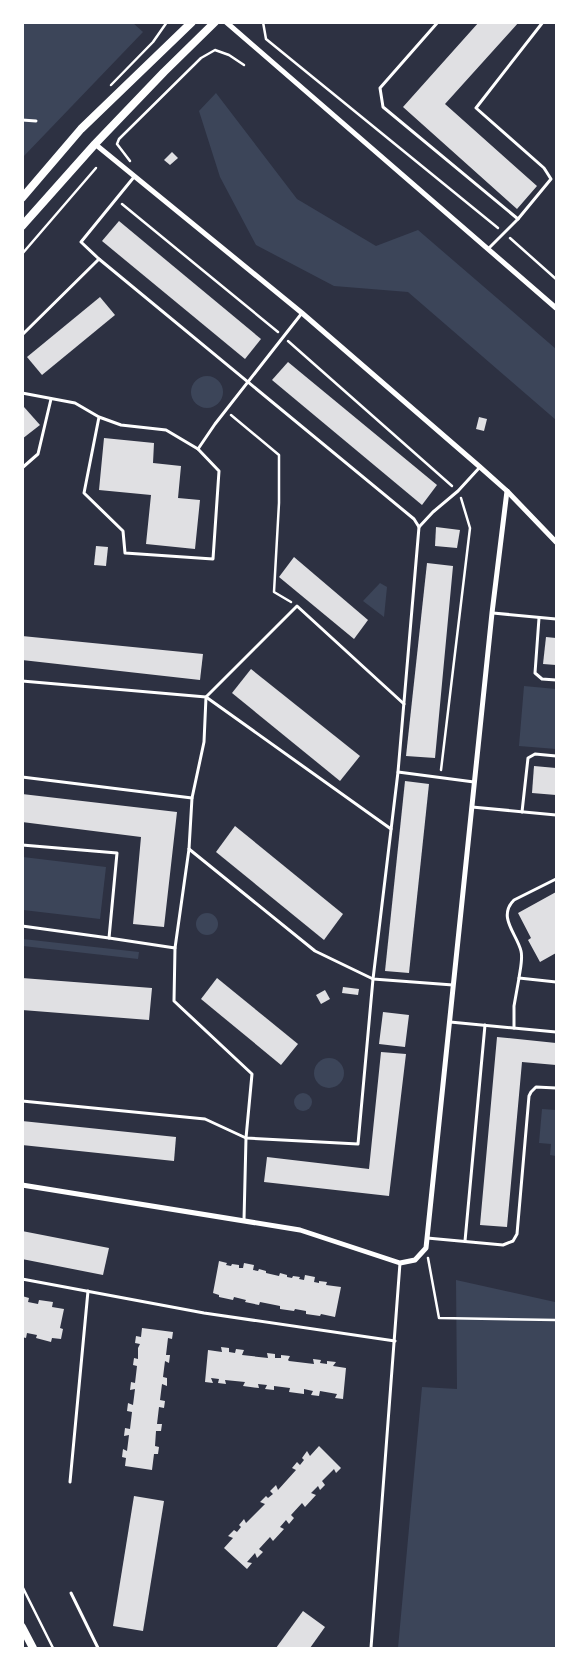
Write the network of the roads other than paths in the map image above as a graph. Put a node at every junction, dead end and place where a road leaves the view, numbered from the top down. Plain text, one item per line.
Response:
1 (192, 22) edge
2 (215, 22) edge
3 (226, 22) edge
4 (438, 22) edge
5 (543, 22) edge
6 (22, 120) edge
7 (36, 121) dead end
8 (95, 144) junction
9 (134, 177) junction
10 (22, 198) edge
11 (518, 219) junction
12 (22, 226) edge
13 (487, 250) junction
14 (99, 259) junction
15 (556, 308) edge
16 (302, 313) junction
17 (22, 335) edge
18 (248, 384) junction
19 (22, 393) edge
20 (51, 399) junction
21 (99, 417) junction
22 (198, 449) junction
23 (480, 467) junction
24 (22, 468) edge
25 (507, 490) junction
26 (419, 527) junction
27 (556, 542) edge
28 (492, 613) junction
29 (539, 618) junction
30 (556, 619) edge
31 (556, 680) edge
32 (22, 681) edge
33 (206, 697) junction
34 (404, 704) junction
35 (556, 756) edge
36 (398, 772) junction
37 (22, 777) edge
38 (474, 782) junction
39 (192, 798) junction
40 (472, 807) junction
41 (522, 812) junction
42 (556, 815) edge
43 (391, 829) junction
44 (22, 845) edge
45 (189, 849) junction
46 (556, 879) edge
47 (22, 926) edge
48 (110, 938) junction
49 (175, 948) junction
50 (373, 978) junction
51 (519, 978) junction
52 (556, 982) edge
53 (454, 985) junction
54 (450, 1022) junction
55 (485, 1025) junction
56 (514, 1028) junction
57 (556, 1032) edge
58 (556, 1088) edge
59 (22, 1101) edge
60 (246, 1138) junction
61 (22, 1185) edge
62 (244, 1221) junction
63 (427, 1238) junction
64 (466, 1241) junction
65 (400, 1263) junction
66 (22, 1279) edge
67 (88, 1291) junction
68 (395, 1341) junction
69 (70, 1482) dead end
70 (71, 1593) dead end
71 (22, 1626) edge
72 (33, 1648) edge
73 (98, 1648) edge
74 (371, 1648) edge

1 - 10 street
2 - 8 street
3 - 13 street
4 - 11 lane
5 - 11 lane
6 - 7 lane
8 - 9 street
8 - 12 street
9 - 14 lane
9 - 16 street
11 - 13 lane
13 - 15 street
14 - 17 lane
14 - 18 lane
16 - 18 lane
16 - 23 street
18 - 22 lane
18 - 26 lane
19 - 20 lane
20 - 21 lane
20 - 24 lane
21 - 22 lane
21 - 22 lane
23 - 25 street
23 - 26 lane
25 - 27 street
25 - 28 street
26 - 34 lane
28 - 29 lane
28 - 38 street
29 - 30 lane
29 - 31 lane
32 - 33 lane
33 - 34 lane
33 - 39 lane
33 - 43 lane
34 - 36 lane
35 - 41 lane
36 - 38 lane
36 - 43 lane
37 - 39 lane
38 - 40 street
39 - 45 lane
40 - 41 lane
40 - 53 street
41 - 42 lane
43 - 50 lane
44 - 48 lane
45 - 49 lane
45 - 50 lane
46 - 51 lane
47 - 48 lane
48 - 49 lane
49 - 60 lane
50 - 53 lane
50 - 60 lane
51 - 52 lane
51 - 56 lane
53 - 54 street
54 - 55 lane
54 - 63 street
55 - 56 lane
55 - 64 lane
56 - 57 lane
58 - 64 lane
59 - 60 lane
60 - 62 lane
61 - 62 street
62 - 65 street
63 - 64 lane
63 - 65 street
65 - 68 lane
66 - 67 lane
67 - 68 lane
67 - 69 lane
68 - 74 lane
70 - 73 lane
71 - 72 street

